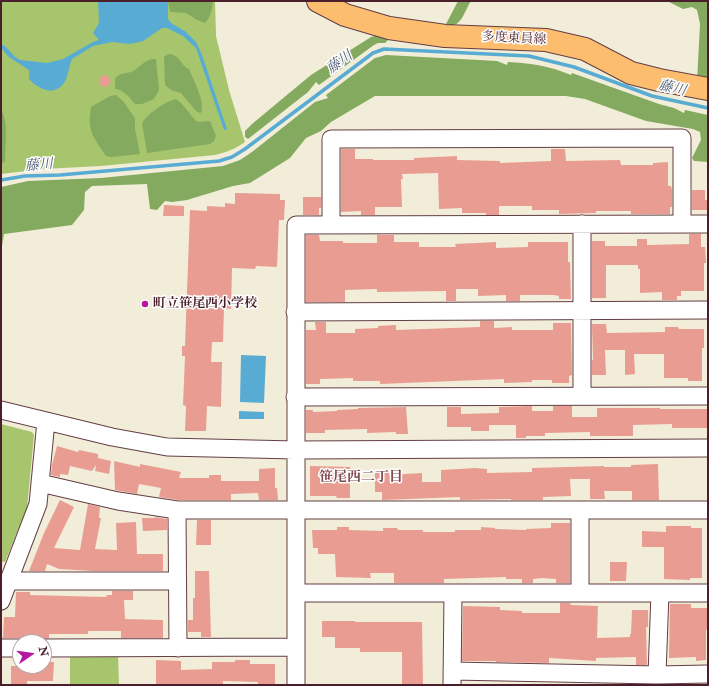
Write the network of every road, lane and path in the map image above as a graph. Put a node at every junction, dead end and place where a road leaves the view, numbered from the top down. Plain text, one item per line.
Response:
1 (318, 1) edge
2 (708, 89) edge
3 (331, 224) junction
4 (582, 224) junction
5 (682, 224) junction
6 (708, 224) edge
7 (582, 310) junction
8 (708, 310) edge
9 (295, 312) junction
10 (582, 396) junction
11 (708, 396) edge
12 (295, 397) junction
13 (1, 410) edge
14 (46, 421) junction
15 (708, 448) edge
16 (295, 450) junction
17 (40, 482) junction
18 (177, 510) junction
19 (296, 510) junction
20 (708, 510) edge
21 (580, 511) junction
22 (9, 581) junction
23 (177, 581) junction
24 (296, 593) junction
25 (453, 593) junction
26 (580, 593) junction
27 (660, 593) junction
28 (708, 593) edge
29 (1, 601) edge
30 (296, 647) junction
31 (1, 648) edge
32 (12, 648) edge
33 (52, 648) edge
34 (178, 648) junction
35 (708, 674) edge
36 (657, 675) junction
37 (452, 678) edge
38 (296, 685) edge

1 - 2 main road, 多度東員線
3 - 4 street
3 - 5 street
3 - 9 street
4 - 5 street
4 - 7 street
5 - 6 street
7 - 8 street
7 - 9 street
7 - 10 street
9 - 12 street
10 - 11 street
10 - 12 street
12 - 16 street
13 - 14 street
14 - 16 street
14 - 17 street
15 - 16 street
16 - 19 street
17 - 18 street
17 - 22 street
18 - 19 street
18 - 23 street
19 - 21 street
19 - 24 street
20 - 21 street
21 - 26 street
22 - 23 street
22 - 29 street
23 - 34 street
24 - 25 street
24 - 30 street
25 - 26 street
25 - 37 street
26 - 27 street
27 - 28 street
27 - 36 street
30 - 34 street
30 - 38 street
31 - 32 street
33 - 34 street
35 - 36 street
36 - 37 street

